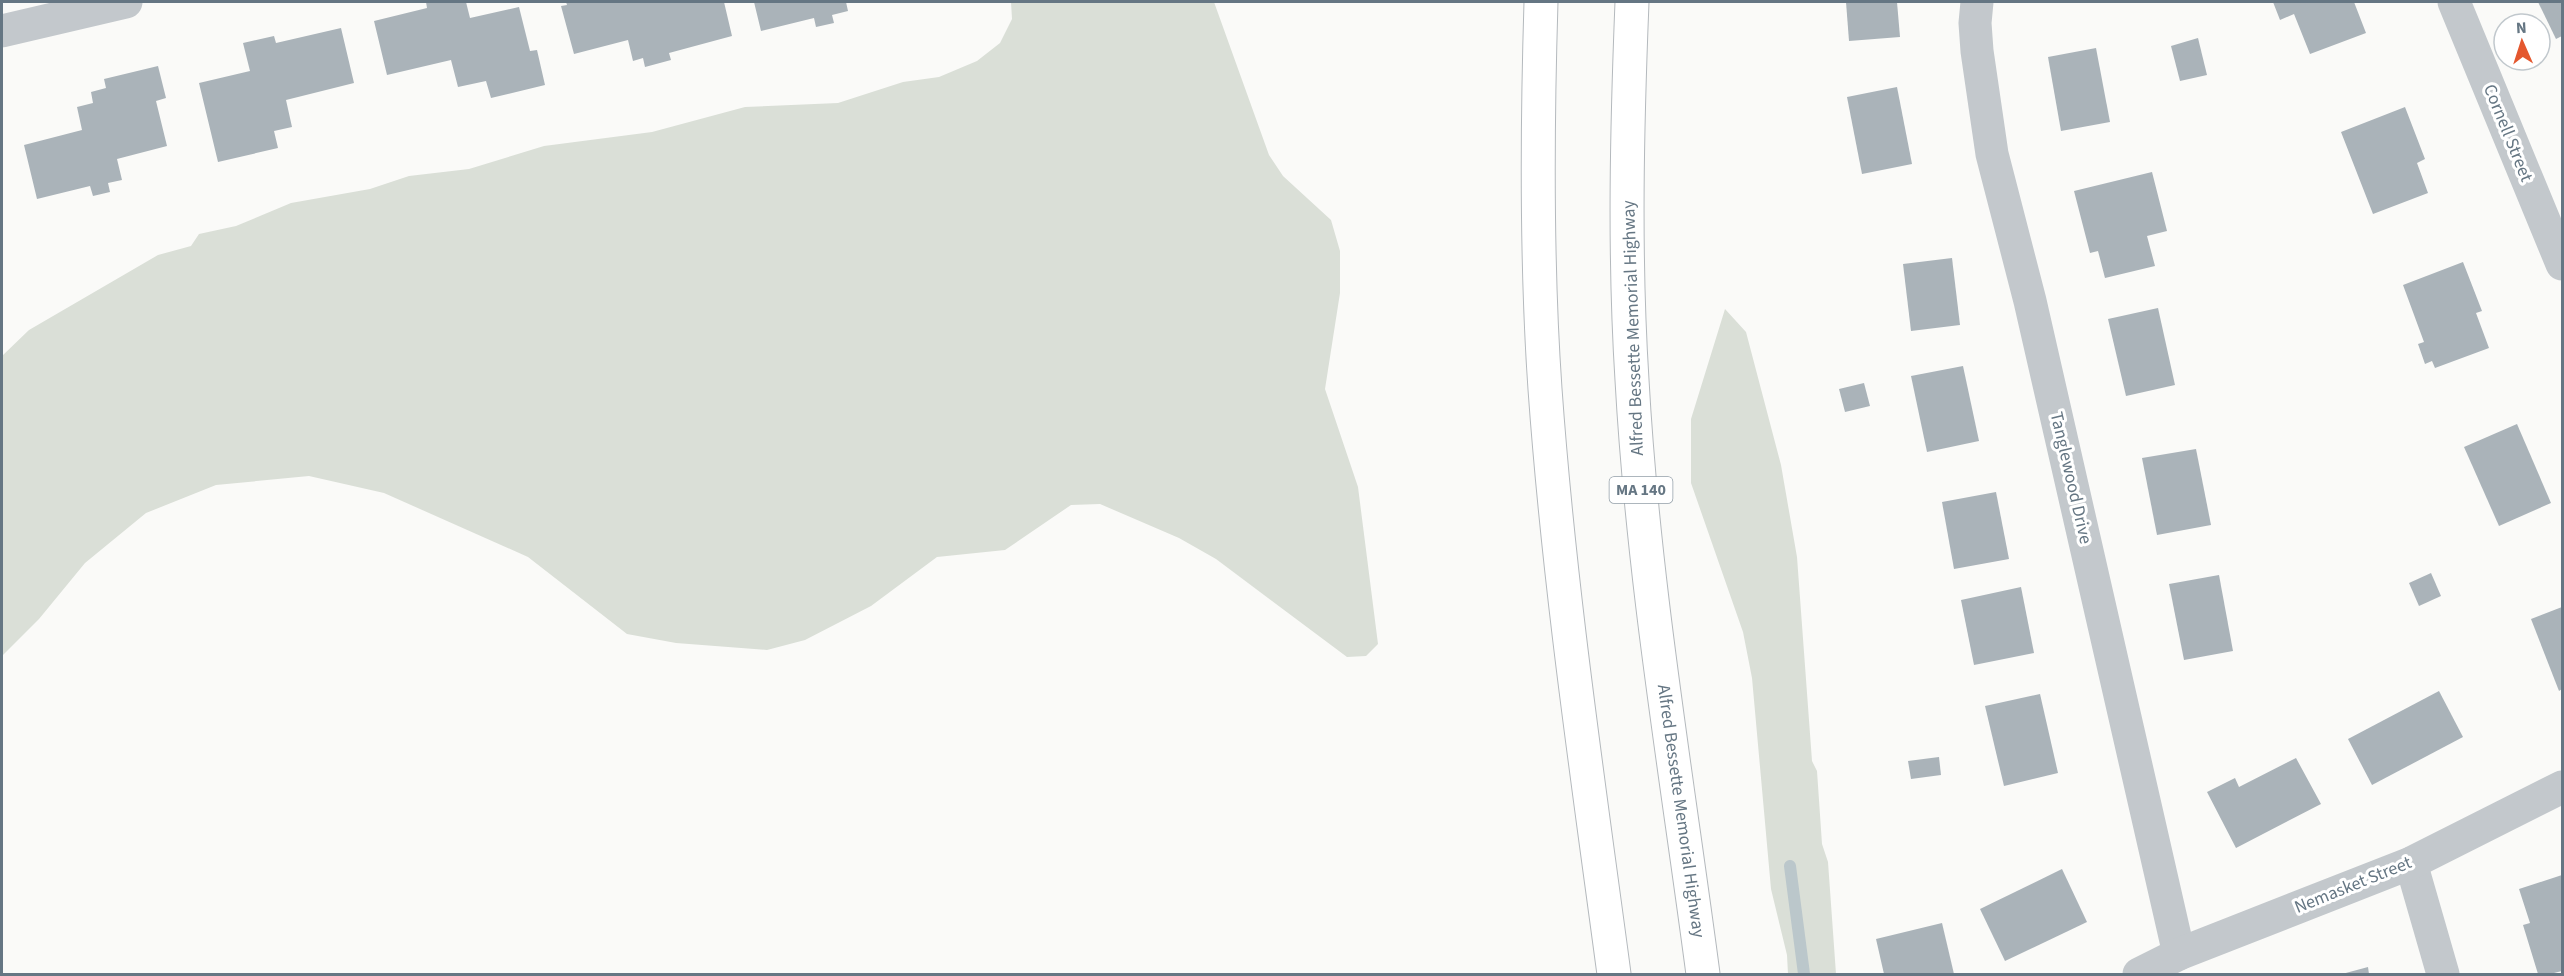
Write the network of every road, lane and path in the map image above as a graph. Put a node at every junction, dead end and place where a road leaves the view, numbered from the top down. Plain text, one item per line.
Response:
1 (126, 2) edge
2 (1541, 2) edge
3 (1632, 2) edge
4 (1977, 2) edge
5 (2454, 2) edge
6 (2, 31) edge
7 (2562, 264) edge
8 (2562, 787) edge
9 (2411, 863) junction
10 (2180, 954) junction
11 (1614, 975) edge
12 (1703, 975) edge
13 (2139, 975) edge
14 (2443, 975) edge

1 - 6 street
2 - 11 highway
3 - 12 highway, Alfred Bessette Memorial Highway / MA 140
4 - 10 street, Tanglewood Drive
5 - 7 street, Cornell Street
8 - 9 street, Nemasket Street
9 - 10 street, Nemasket Street
9 - 14 street
10 - 13 street, Nemasket Street

